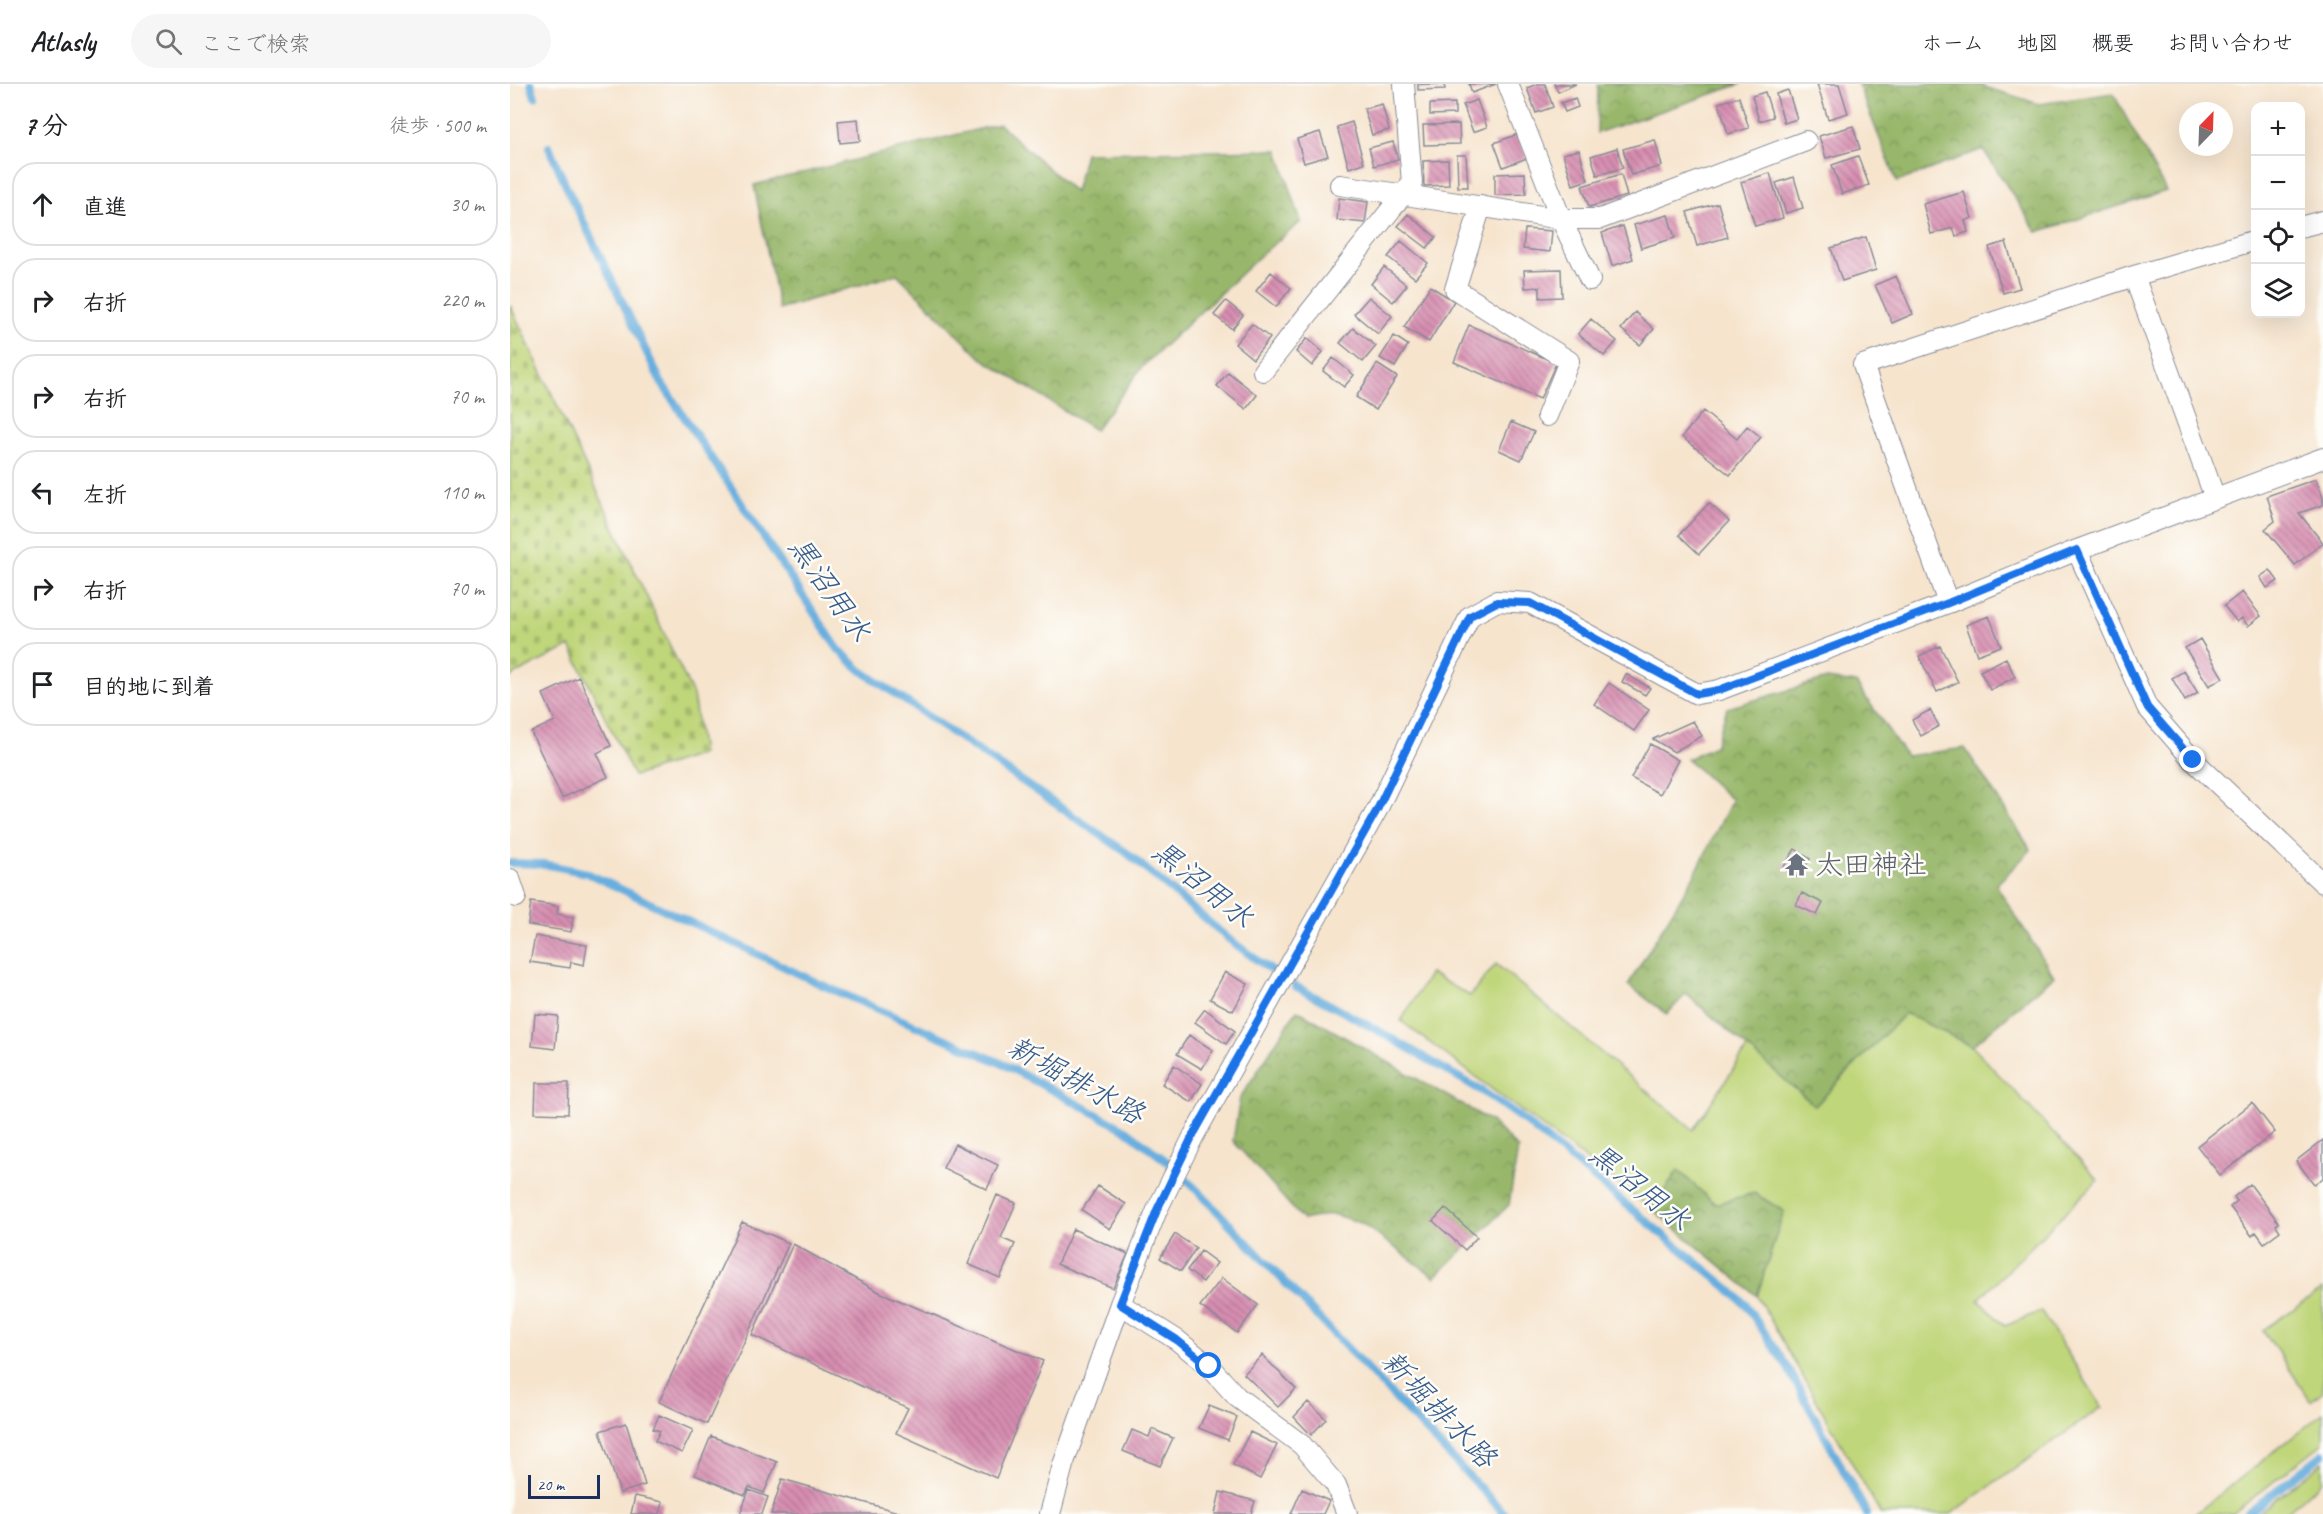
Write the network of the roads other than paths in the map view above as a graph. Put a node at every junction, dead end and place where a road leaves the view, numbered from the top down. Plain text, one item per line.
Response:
1 (1404, 84) edge
2 (1508, 84) edge
3 (1806, 141) dead end
4 (1340, 185) dead end
5 (1404, 194) junction
6 (1481, 206) junction
7 (1560, 219) junction
8 (2323, 221) edge
9 (2305, 226) edge
10 (2251, 241) edge
11 (2133, 276) junction
12 (1590, 280) dead end
13 (1263, 370) dead end
14 (1547, 416) dead end
15 (2323, 458) edge
16 (2216, 498) junction
17 (2077, 550) junction
18 (1948, 603) junction
19 (2323, 883) edge
20 (1120, 1304) junction
21 (1050, 1514) edge
22 (1347, 1514) edge

1 - 5 street
2 - 7 street
3 - 7 street
4 - 5 street
5 - 6 street
5 - 13 street
6 - 7 street
6 - 14 street
7 - 12 street
8 - 9 street
10 - 11 street
11 - 16 street
11 - 18 street
15 - 16 street
16 - 17 street
17 - 18 street
17 - 19 street
18 - 20 street
20 - 21 street
20 - 22 street

